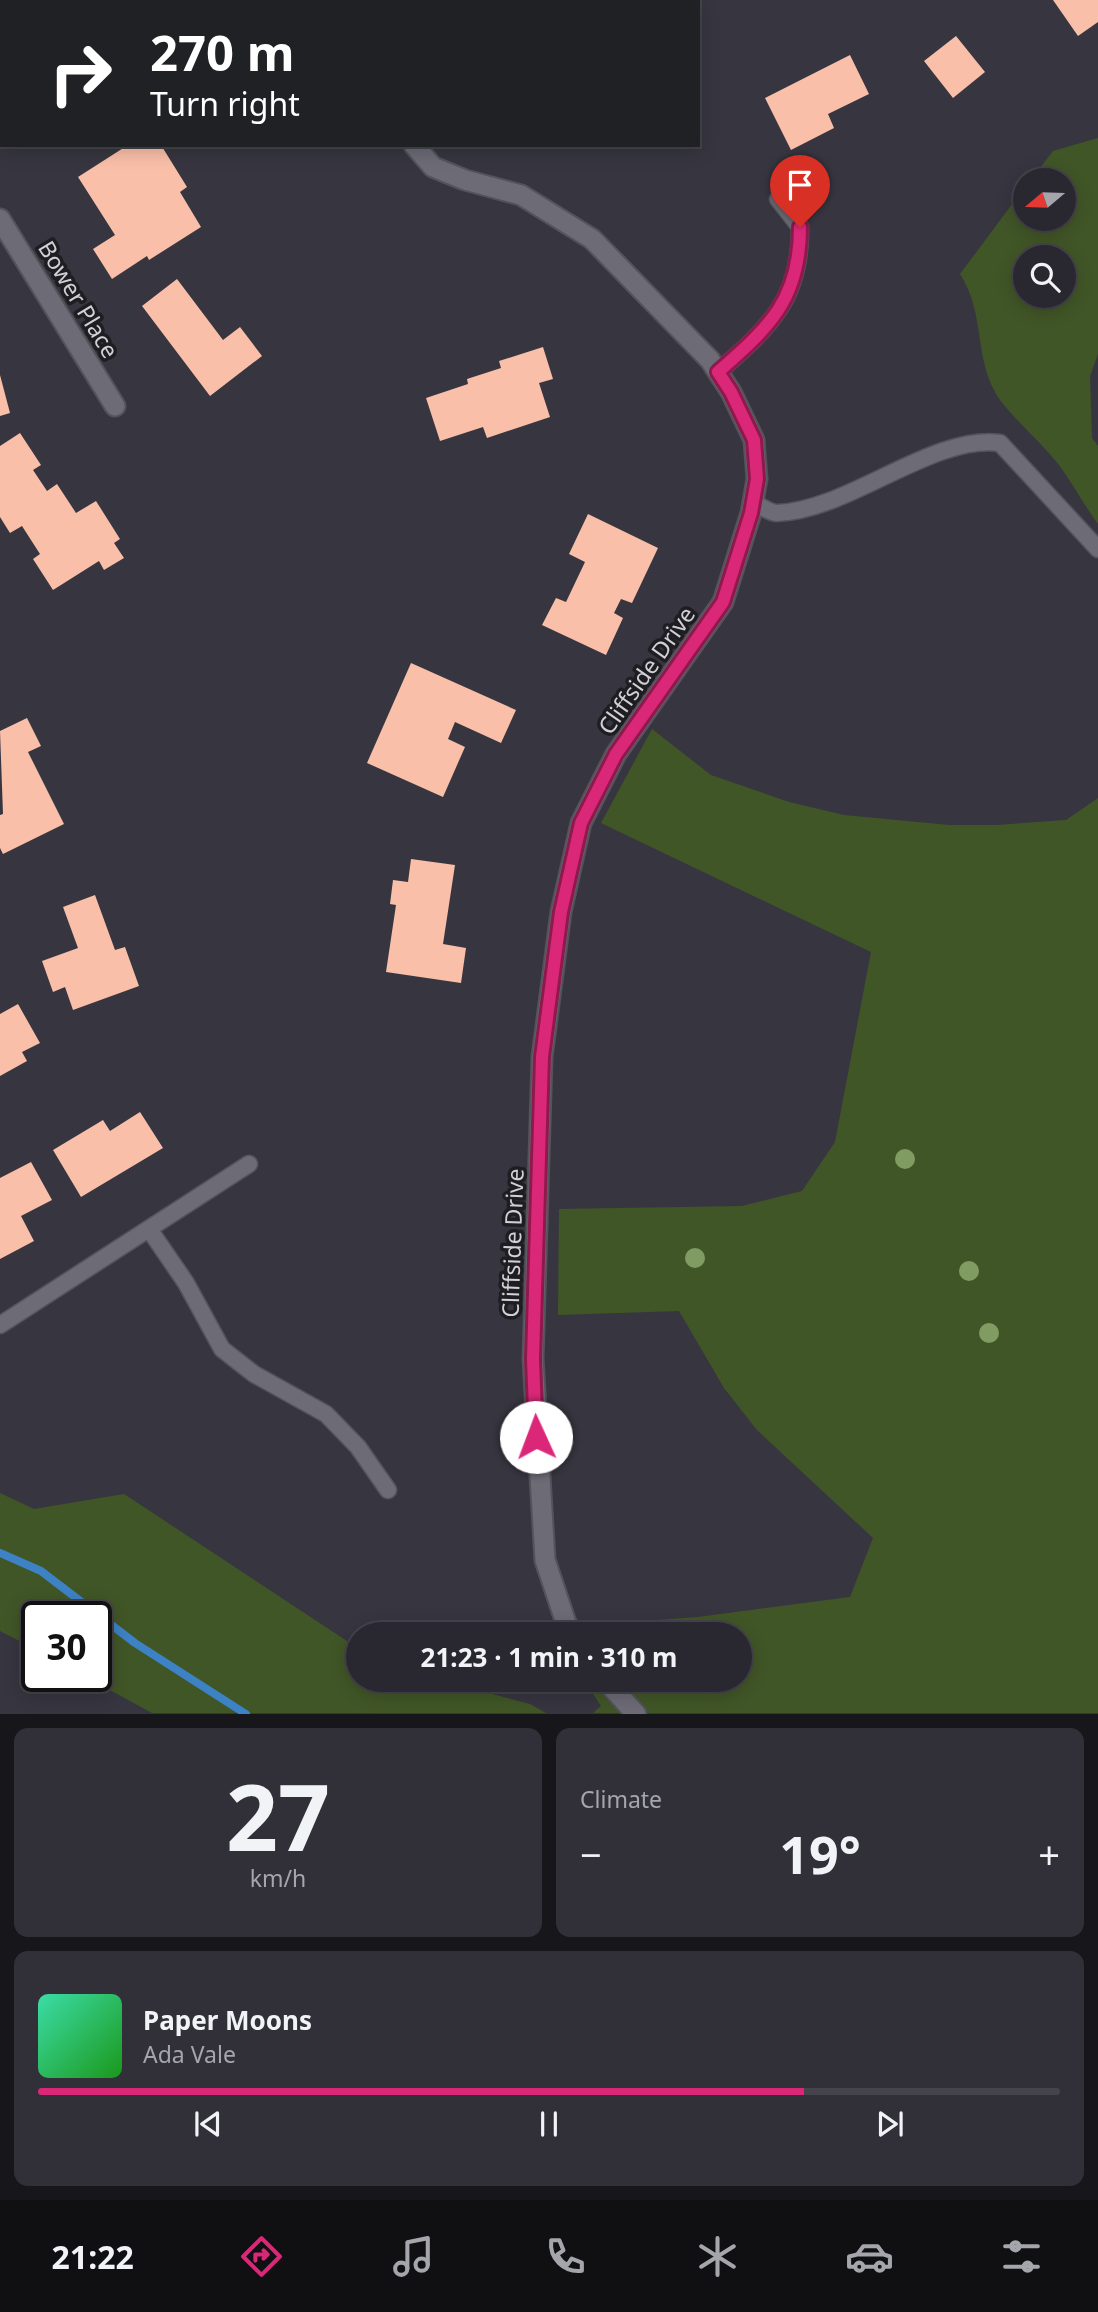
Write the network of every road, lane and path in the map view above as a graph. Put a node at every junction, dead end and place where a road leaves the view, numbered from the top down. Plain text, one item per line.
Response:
1 (416, 147) edge
2 (778, 200) dead end
3 (0, 219) edge
4 (718, 372) junction
5 (115, 405) dead end
6 (753, 502) junction
7 (1098, 549) edge
8 (249, 1164) dead end
9 (149, 1229) junction
10 (0, 1325) edge
11 (388, 1490) dead end
12 (566, 1622) edge
13 (616, 1692) edge
14 (636, 1713) edge

1 - 4 street, Cliffside Drive
2 - 4 lane
3 - 5 street, Bower Place
4 - 6 street, Cliffside Drive
6 - 7 lane
6 - 12 street, Cliffside Drive
8 - 9 lane
9 - 10 lane
9 - 11 lane
13 - 14 street

